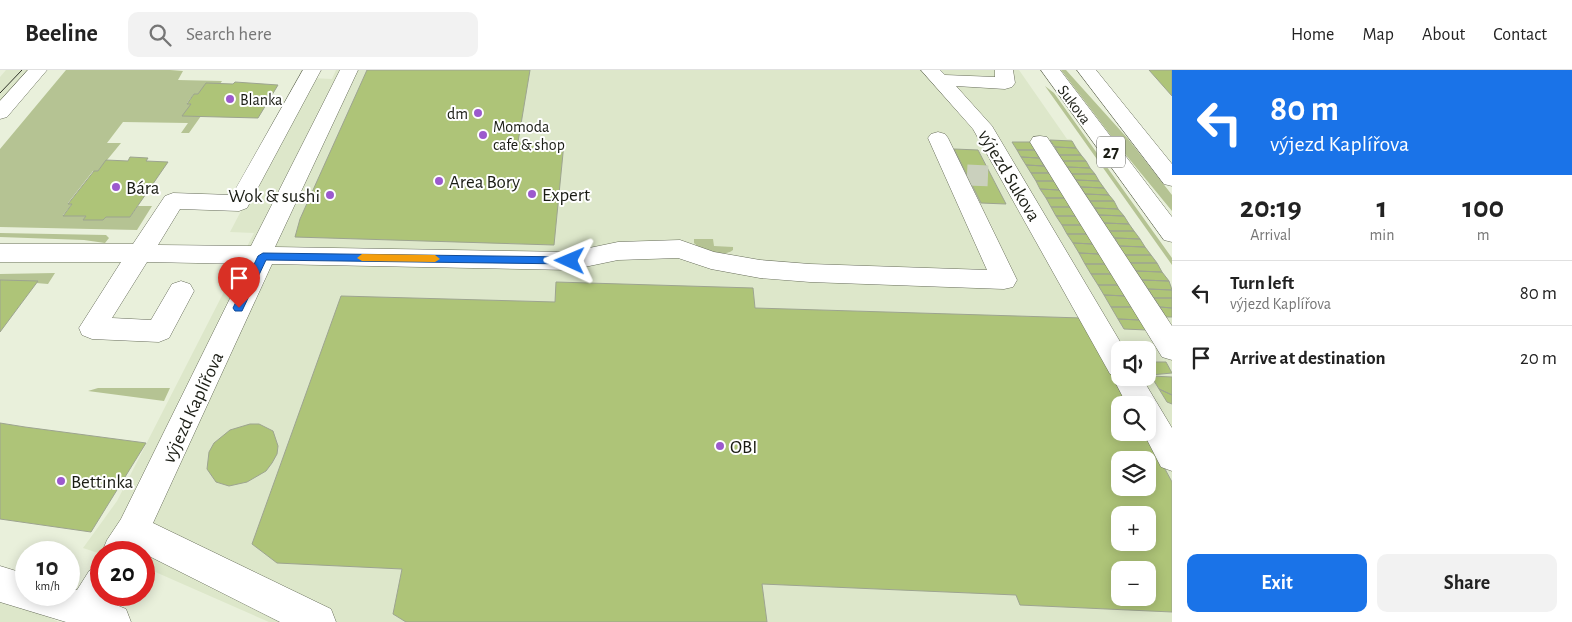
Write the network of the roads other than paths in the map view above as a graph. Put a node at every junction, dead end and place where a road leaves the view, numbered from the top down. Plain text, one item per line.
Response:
1 (17, 70) edge
2 (38, 70) edge
3 (312, 70) edge
4 (348, 70) edge
5 (1050, 70) edge
6 (1086, 70) edge
7 (935, 75) edge
8 (970, 76) edge
9 (1004, 76) edge
10 (0, 88) edge
11 (0, 113) edge
12 (938, 138) dead end
13 (1040, 142) dead end
14 (1172, 179) edge
15 (1172, 234) edge
16 (0, 253) edge
17 (140, 253) junction
18 (263, 256) junction
19 (181, 291) dead end
20 (1172, 349) edge
21 (1111, 350) edge
22 (1156, 428) edge
23 (1172, 457) edge
24 (126, 541) edge
25 (155, 553) edge
26 (0, 584) edge
27 (15, 589) edge
28 (318, 622) edge

1 - 10 street
2 - 11 street
3 - 17 street
4 - 18 street, výjezd Kaplířova
5 - 15 street, Sukova / 27
6 - 14 street, Sukova / 27
7 - 8 street
7 - 21 street, výjezd Sukova
8 - 9 street
12 - 18 street
13 - 20 street
16 - 17 street
17 - 18 street
17 - 19 street
18 - 24 street, výjezd Kaplířova
22 - 23 street
25 - 28 street
26 - 27 street

